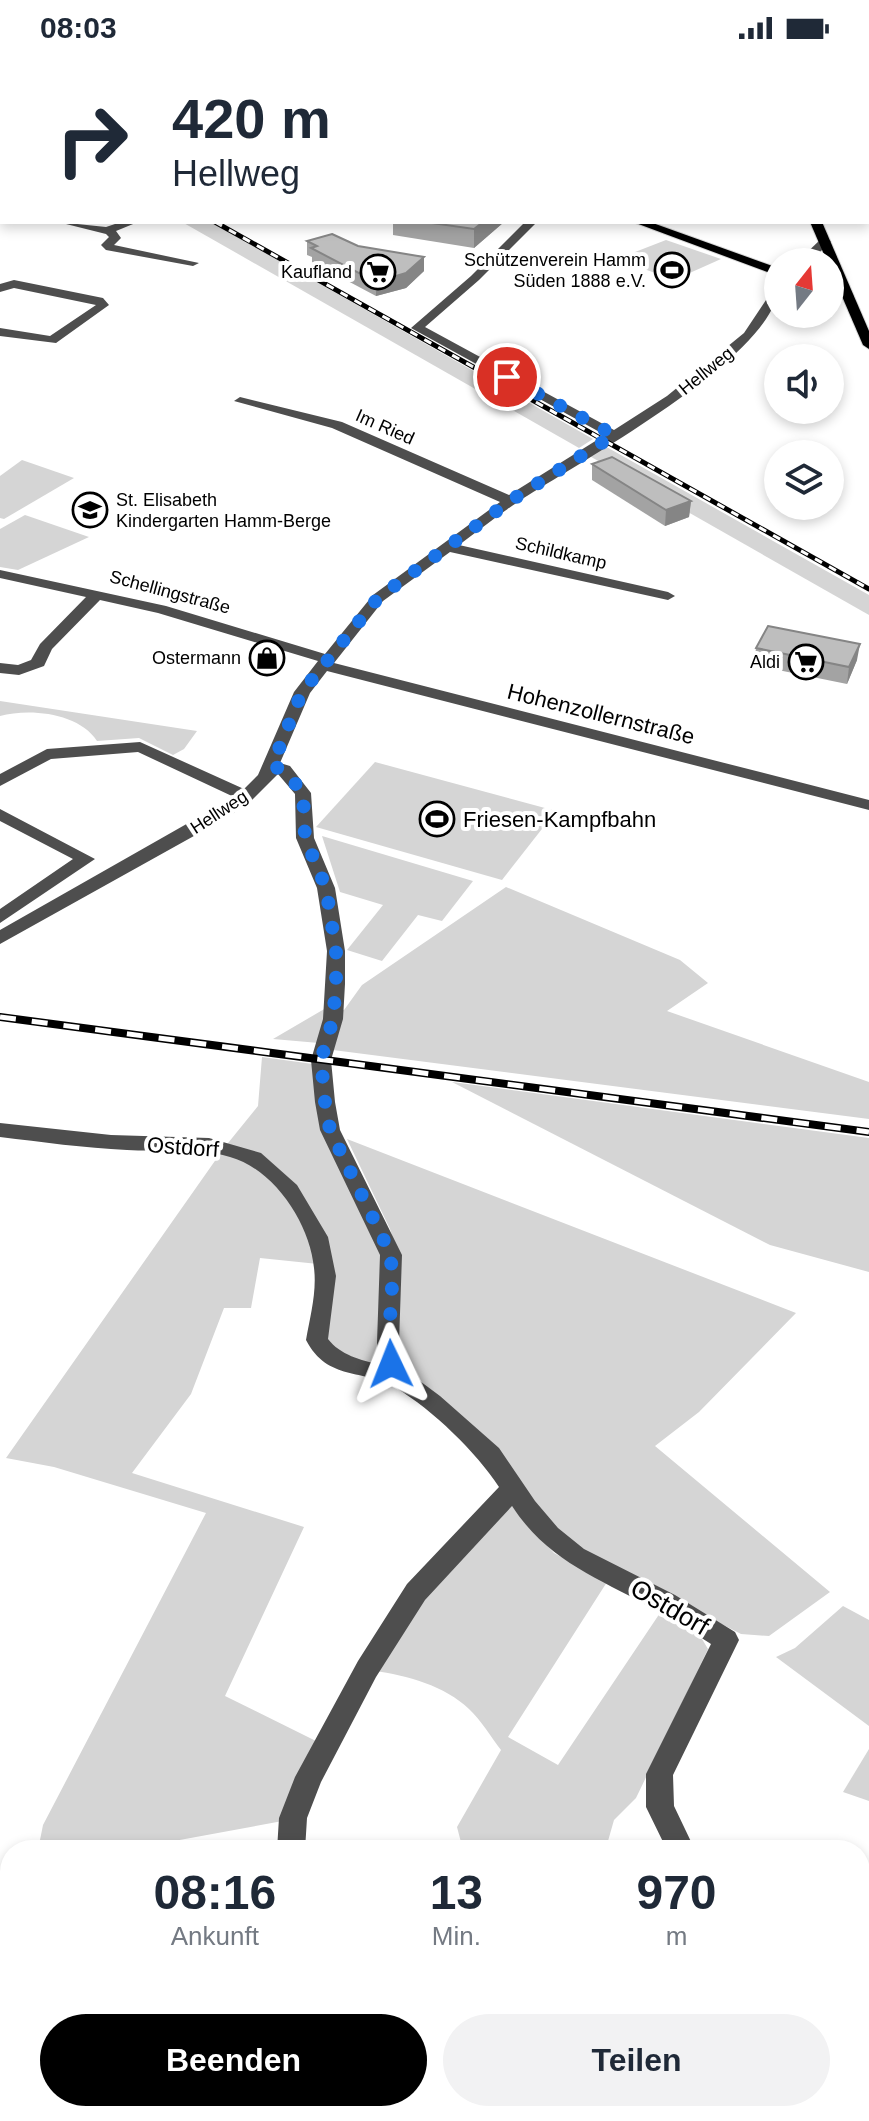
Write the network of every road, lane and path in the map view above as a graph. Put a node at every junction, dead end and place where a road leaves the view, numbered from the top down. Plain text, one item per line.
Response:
1 (75, 224) edge
2 (126, 224) edge
3 (529, 224) edge
4 (645, 224) edge
5 (817, 224) edge
6 (107, 230) junction
7 (825, 241) junction
8 (818, 248) edge
9 (827, 248) edge
10 (193, 263) dead end
11 (764, 267) edge
12 (0, 288) edge
13 (844, 295) edge
14 (764, 312) edge
15 (0, 332) edge
16 (869, 345) edge
17 (240, 401) dead end
18 (614, 435) junction
19 (510, 501) junction
20 (446, 547) junction
21 (0, 574) edge
22 (16, 577) junction
23 (0, 594) edge
24 (98, 594) junction
25 (668, 596) dead end
26 (324, 662) junction
27 (0, 668) edge
28 (272, 766) junction
29 (0, 781) edge
30 (246, 796) junction
31 (869, 805) edge
32 (0, 814) edge
33 (0, 917) edge
34 (0, 938) edge
35 (0, 1130) edge
36 (401, 1379) junction
37 (513, 1489) junction
38 (292, 1840) edge
39 (676, 1840) edge

1 - 6 street
2 - 6 street
3 - 18 street
4 - 11 main road
5 - 7 main road
6 - 10 street
7 - 8 street
7 - 9 main road
12 - 15 street
13 - 16 main road
14 - 18 street, Hellweg
17 - 19 street, Im Ried
18 - 19 street, Hellweg
19 - 20 street, Hellweg
20 - 25 street, Schildkamp
20 - 26 street, Hellweg
21 - 22 street, Schellingstraße
22 - 23 street
22 - 24 street, Schellingstraße
24 - 26 street, Schellingstraße
24 - 27 street
26 - 28 street, Hellweg
26 - 31 street, Hohenzollernstraße
28 - 30 street, Hellweg
28 - 36 street
29 - 30 street
30 - 34 street, Hellweg
32 - 33 street
35 - 36 street, Ostdorf
36 - 37 street, Ostdorf
37 - 38 street
37 - 39 street, Ostdorf

